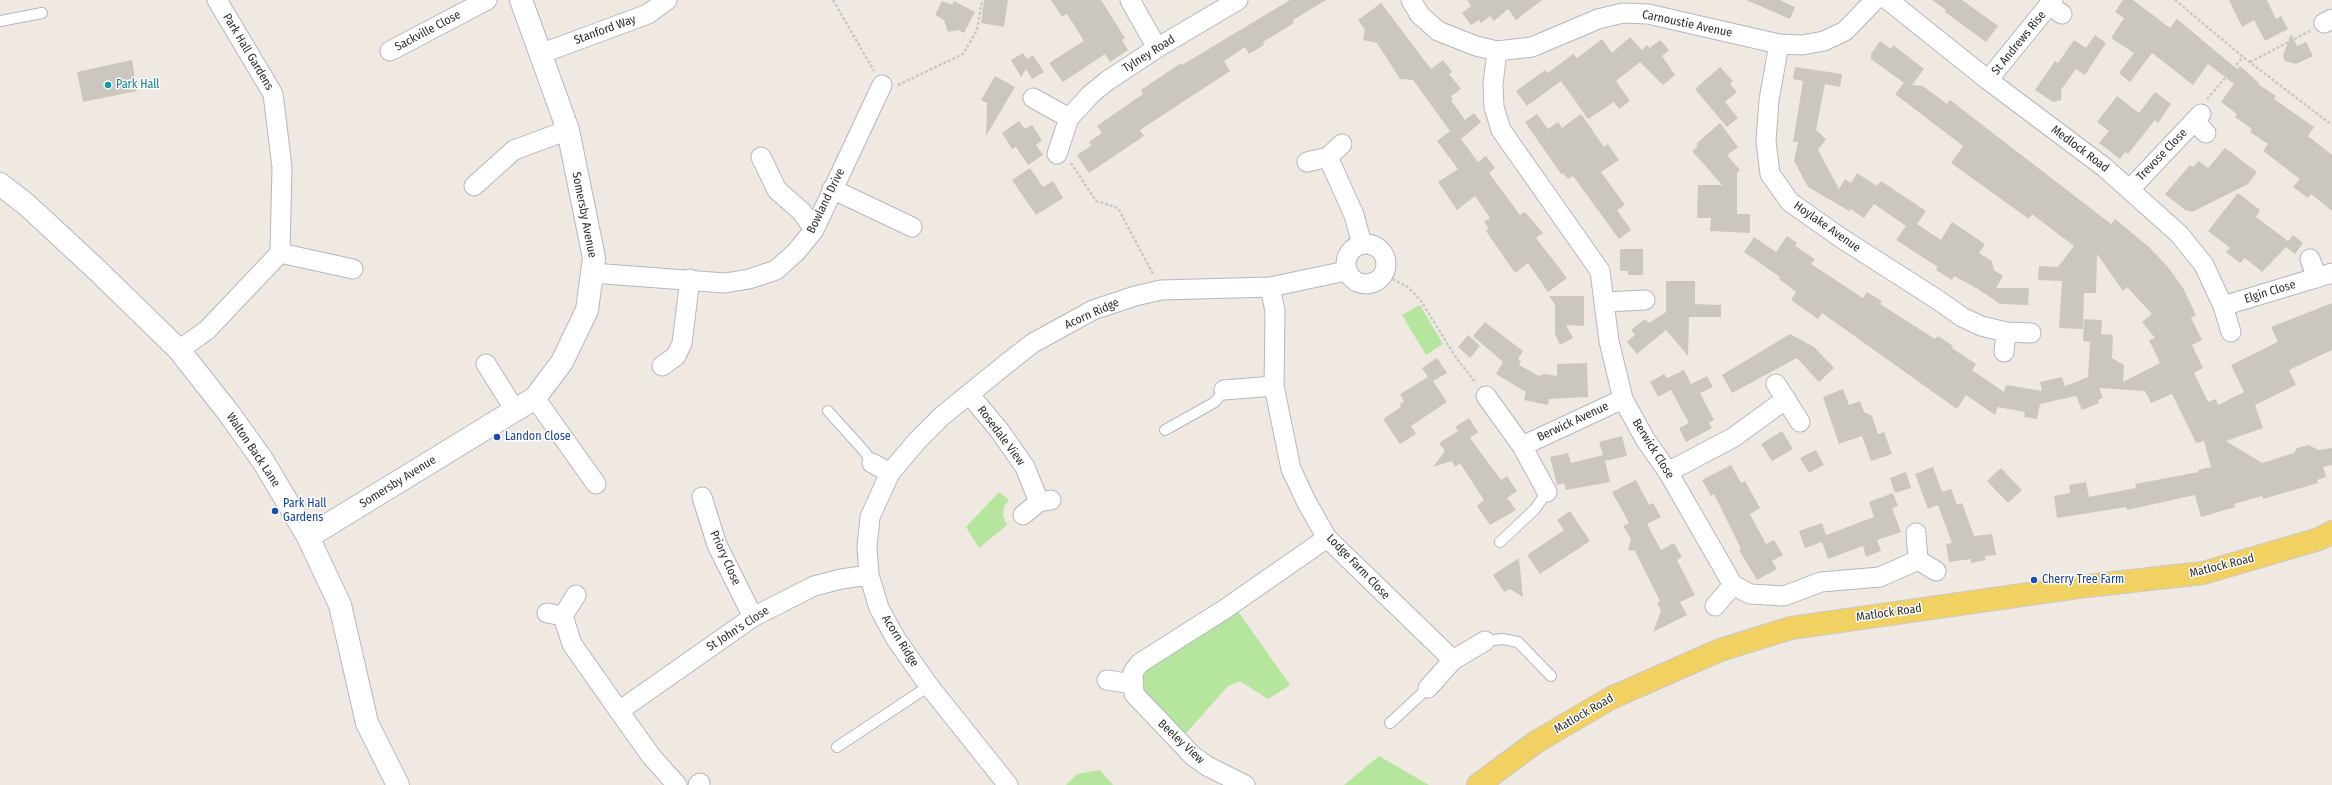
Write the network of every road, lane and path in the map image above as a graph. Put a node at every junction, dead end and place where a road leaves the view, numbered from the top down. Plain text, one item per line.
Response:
1 (217, 0) edge
2 (487, 0) edge
3 (521, 0) edge
4 (668, 0) edge
5 (833, 0) edge
6 (982, 0) edge
7 (1130, 0) edge
8 (1238, 0) edge
9 (1411, 0) edge
10 (1876, 0) edge
11 (1888, 0) edge
12 (2175, 0) edge
13 (2055, 6) edge
14 (42, 13) dead end
15 (2328, 21) edge
16 (0, 22) edge
17 (1779, 44) junction
18 (1157, 48) junction
19 (390, 51) dead end
20 (1497, 51) junction
21 (540, 54) junction
22 (2243, 57) junction
23 (2250, 62) junction
24 (1988, 80) junction
25 (882, 85) junction
26 (1033, 98) dead end
27 (1069, 118) junction
28 (2201, 123) joint
29 (2332, 125) edge
30 (568, 130) junction
31 (1342, 144) dead end
32 (1057, 154) joint
33 (761, 157) dead end
34 (1328, 157) junction
35 (1307, 162) dead end
36 (0, 184) edge
37 (474, 186) dead end
38 (832, 189) junction
39 (2130, 189) junction
40 (912, 227) dead end
41 (814, 230) junction
42 (1362, 244) junction
43 (280, 253) junction
44 (2310, 260) dead end
45 (353, 269) dead end
46 (1346, 271) junction
47 (592, 273) junction
48 (1384, 274) junction
49 (2324, 276) edge
50 (690, 279) junction
51 (1270, 287) junction
52 (1161, 290) junction
53 (1645, 300) dead end
54 (1605, 302) junction
55 (2223, 306) junction
56 (2006, 332) junction
57 (2231, 332) dead end
58 (2031, 333) dead end
59 (179, 350) junction
60 (2004, 352) dead end
61 (486, 364) dead end
62 (662, 366) dead end
63 (1274, 386) junction
64 (1224, 390) joint
65 (969, 394) junction
66 (1486, 396) joint
67 (535, 398) junction
68 (1623, 399) junction
69 (515, 410) junction
70 (828, 411) dead end
71 (1800, 422) dead end
72 (1165, 430) dead end
73 (1522, 446) junction
74 (872, 463) joint
75 (1668, 472) junction
76 (890, 473) junction
77 (596, 484) dead end
78 (1547, 492) joint
79 (702, 497) dead end
80 (1023, 515) dead end
81 (2332, 532) edge
82 (1916, 533) dead end
83 (308, 537) junction
84 (1327, 538) junction
85 (1500, 542) dead end
86 (1918, 560) junction
87 (1936, 571) dead end
88 (869, 575) junction
89 (1732, 585) junction
90 (576, 595) dead end
91 (1715, 606) dead end
92 (753, 617) junction
93 (1485, 641) joint
94 (1453, 660) junction
95 (1551, 676) dead end
96 (1107, 680) dead end
97 (1132, 684) junction
98 (930, 686) junction
99 (1428, 688) joint
100 (619, 711) junction
101 (1390, 723) dead end
102 (837, 747) dead end
103 (398, 785) edge
104 (677, 785) edge
105 (1008, 785) edge
106 (1245, 785) edge
107 (1478, 785) edge

1 - 43 street, Park Hall Gardens
2 - 19 street, Sackville Close
3 - 21 street, Somersby Avenue
4 - 21 street, Stanford Way
5 - 25 path
6 - 25 path
7 - 18 street
8 - 18 street, Tylney Road
9 - 20 street, Carnoustie Avenue
10 - 17 street, Carnoustie Avenue
11 - 24 street, Medlock Road
12 - 22 path
13 - 24 street, St Andrews Rise
14 - 16 lane
15 - 23 path
17 - 20 street, Carnoustie Avenue
17 - 56 street, Hoylake Avenue
18 - 27 street, Tylney Road
20 - 54 street, Berwick Close
21 - 30 street, Somersby Avenue
22 - 23 path
22 - 28 path
23 - 29 path
24 - 39 street, Medlock Road
25 - 38 street, Bowland Drive
26 - 27 street
27 - 32 street, Tylney Road
28 - 39 street, Trevose Close
30 - 37 street
30 - 47 street, Somersby Avenue
31 - 34 street
32 - 52 path
33 - 41 street
34 - 35 street
34 - 42 street
36 - 59 street, Walton Back Lane
38 - 40 street
38 - 41 street, Bowland Drive
39 - 55 street, Medlock Road
41 - 50 street, Bowland Drive
42 - 46 street
42 - 48 street
43 - 45 street
43 - 59 street
44 - 49 street, Elgin Close
46 - 48 street
46 - 51 street, Acorn Ridge
47 - 50 street, Bowland Drive
47 - 67 street, Somersby Avenue
48 - 66 path
49 - 55 street, Elgin Close
50 - 62 street
51 - 52 street, Acorn Ridge
51 - 63 street, Lodge Farm Close
52 - 65 street, Acorn Ridge
53 - 54 street
54 - 68 street, Berwick Close
55 - 57 street, Medlock Road
56 - 58 street, Hoylake Avenue
56 - 60 street
59 - 83 street, Walton Back Lane
61 - 69 street
63 - 64 street
63 - 84 street, Lodge Farm Close
64 - 72 lane
65 - 76 street, Acorn Ridge
65 - 80 street, Rosedale View
66 - 73 street, Berwick Avenue
67 - 69 street, Somersby Avenue
67 - 77 street
68 - 73 street, Berwick Avenue
68 - 75 street, Berwick Close
69 - 83 street, Somersby Avenue
70 - 74 lane
71 - 75 street
73 - 78 street, Berwick Avenue
74 - 76 street
75 - 89 street, Berwick Close
76 - 88 street, Acorn Ridge
78 - 85 lane
79 - 92 street, Priory Close
81 - 107 main road, Matlock Road
82 - 86 street
83 - 103 street, Walton Back Lane
84 - 94 street, Lodge Farm Close
84 - 97 street
86 - 87 street
86 - 89 street
88 - 92 street, St John's Close
88 - 98 street, Acorn Ridge
89 - 91 street
90 - 100 street
92 - 100 street, St John's Close
93 - 94 street
93 - 95 lane
94 - 99 street
96 - 97 street
97 - 106 street, Beeley View
98 - 102 lane
98 - 105 street, Acorn Ridge
99 - 101 lane
100 - 104 street

